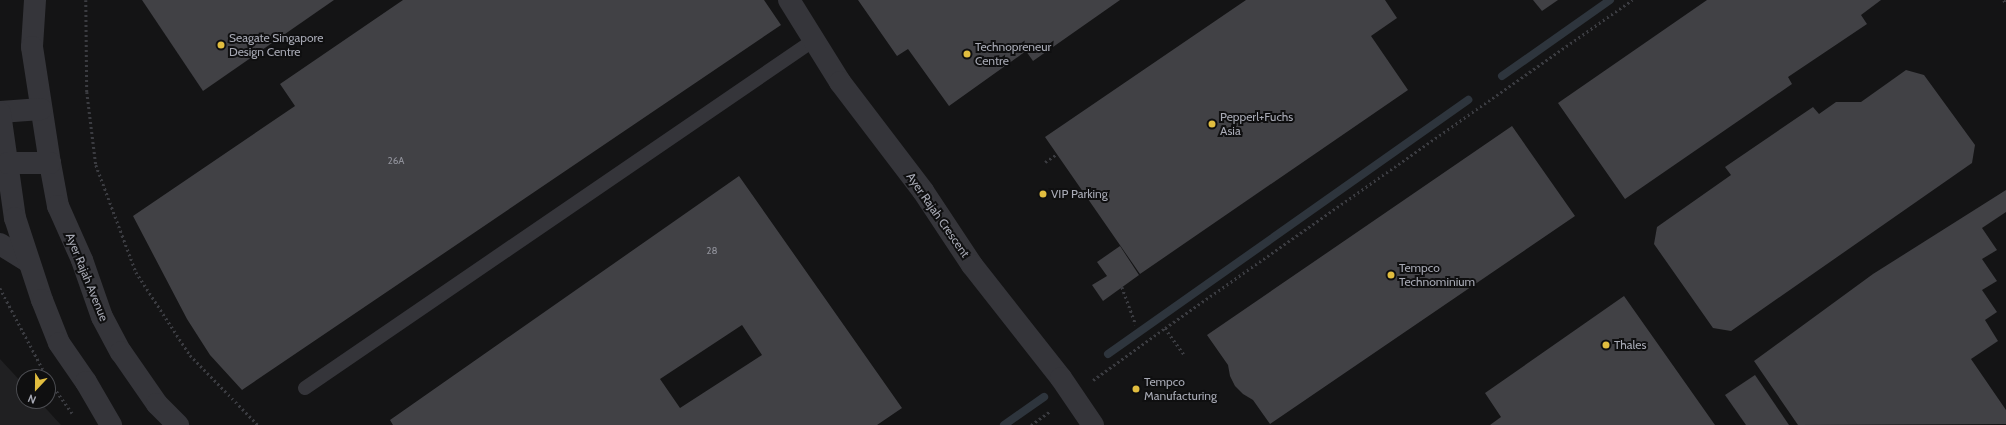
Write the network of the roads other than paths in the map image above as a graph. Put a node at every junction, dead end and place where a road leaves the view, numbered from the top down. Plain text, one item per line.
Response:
1 (35, 0) edge
2 (789, 0) edge
3 (814, 40) junction
4 (41, 109) junction
5 (0, 112) edge
6 (4, 163) edge
7 (50, 163) junction
8 (0, 244) edge
9 (29, 262) junction
10 (305, 388) dead end
11 (111, 425) edge
12 (178, 425) edge
13 (1093, 425) edge

1 - 4 street, Ayer Rajah Avenue
2 - 3 street, Ayer Rajah Crescent
3 - 10 lane
3 - 13 street, Ayer Rajah Crescent
4 - 5 street
4 - 7 street, Ayer Rajah Avenue
5 - 6 street
6 - 7 street
6 - 9 street
7 - 12 street, Ayer Rajah Avenue
8 - 9 street
9 - 11 street

